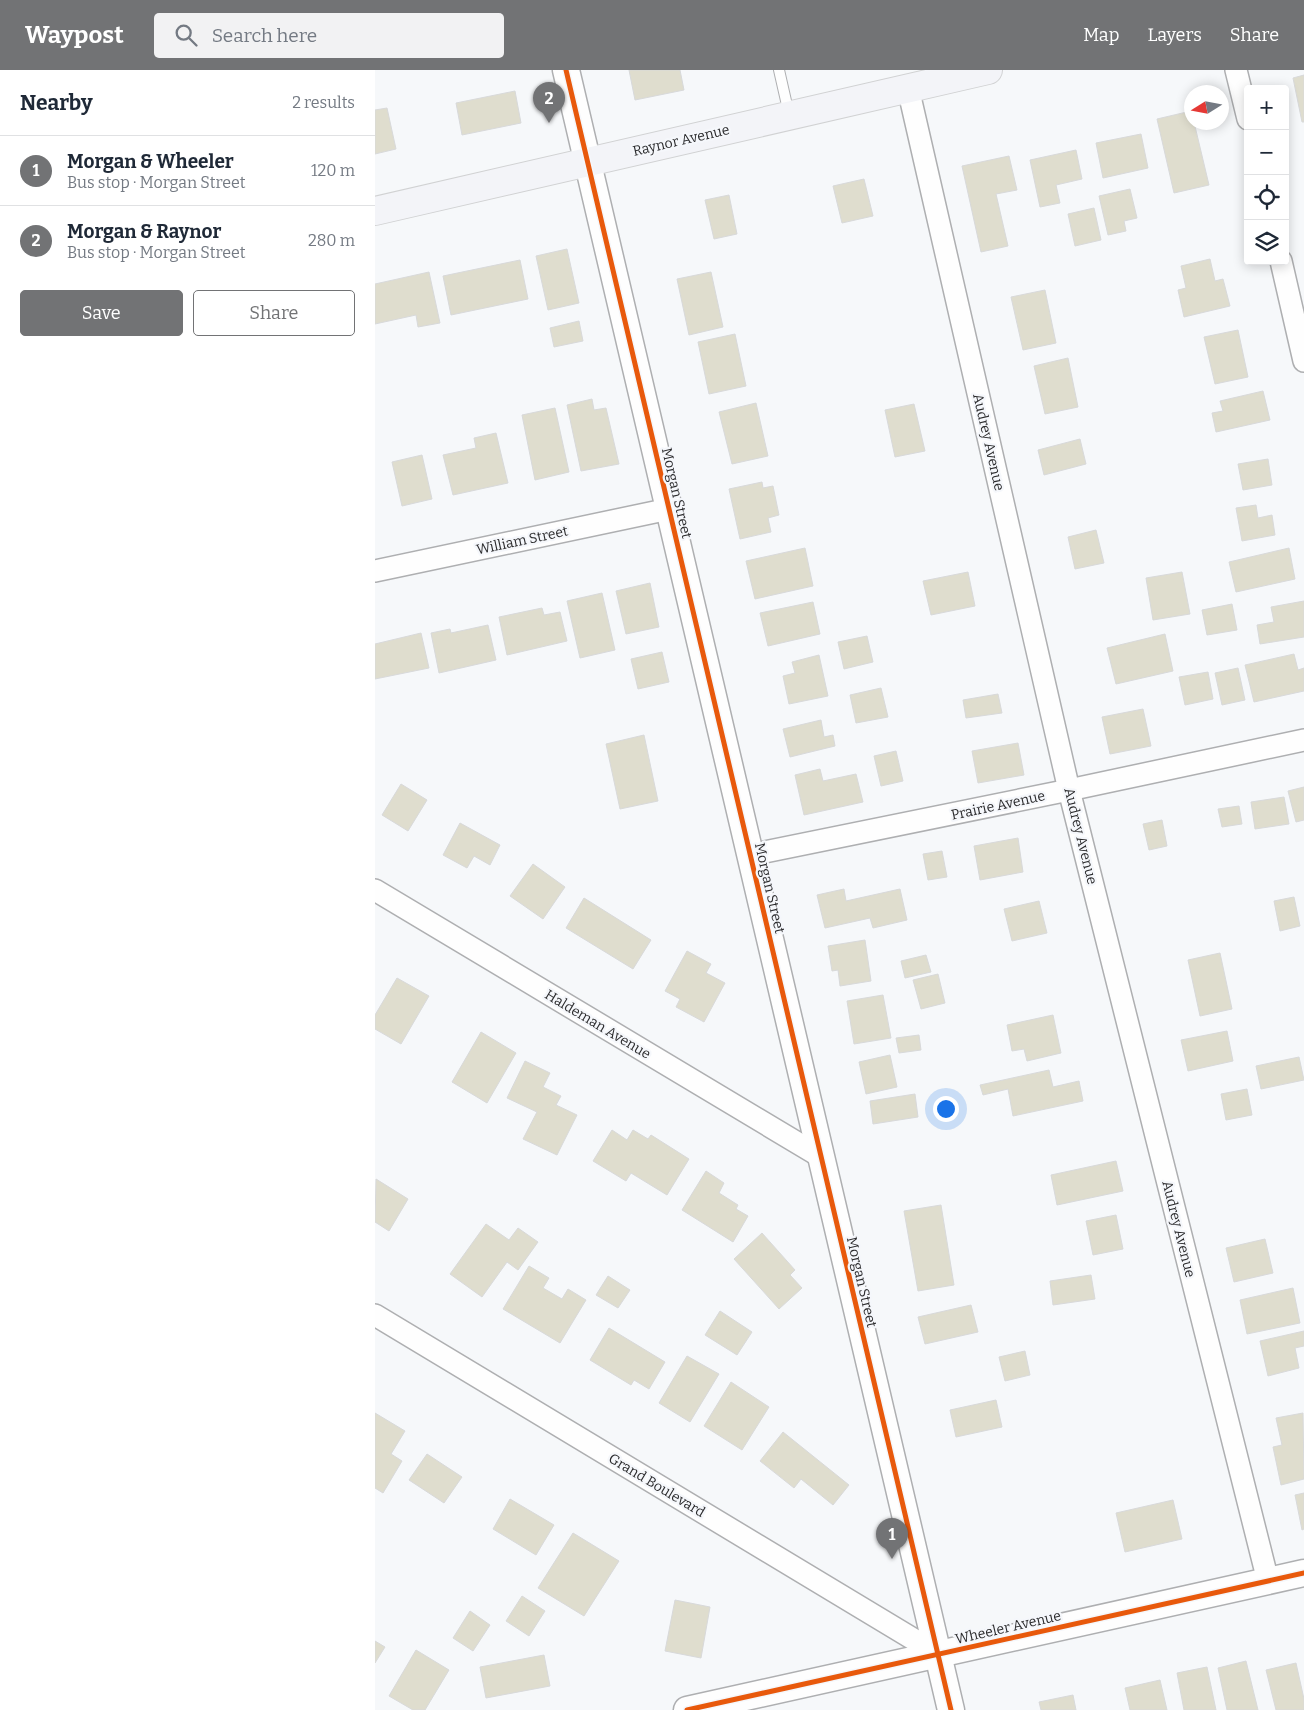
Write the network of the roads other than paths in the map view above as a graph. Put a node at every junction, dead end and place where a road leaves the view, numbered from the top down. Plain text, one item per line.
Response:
1 (566, 70) edge
2 (779, 70) edge
3 (988, 70) edge
4 (1237, 70) edge
5 (908, 88) junction
6 (1244, 101) edge
7 (789, 115) junction
8 (587, 162) junction
9 (375, 210) edge
10 (1282, 265) edge
11 (1304, 361) edge
12 (669, 509) junction
13 (375, 572) edge
14 (1304, 740) edge
15 (1069, 790) junction
16 (750, 855) junction
17 (375, 890) edge
18 (821, 1158) junction
19 (375, 1316) edge
20 (1304, 1573) edge
21 (1268, 1581) junction
22 (938, 1654) junction
23 (687, 1710) edge
24 (951, 1710) edge

1 - 8 street, Morgan Street
2 - 7 lane
3 - 5 main road, Raynor Avenue
4 - 6 street
5 - 7 main road, Raynor Avenue
5 - 15 street, Audrey Avenue
7 - 8 main road, Raynor Avenue
8 - 9 main road, Raynor Avenue
8 - 12 street, Morgan Street
10 - 11 street
12 - 13 street, William Street
12 - 16 street, Morgan Street
14 - 15 street, Prairie Avenue
15 - 16 street, Prairie Avenue
15 - 21 street, Audrey Avenue
16 - 18 street, Morgan Street
17 - 18 street, Haldeman Avenue
18 - 22 street, Morgan Street
19 - 22 street, Grand Boulevard
20 - 21 street, Wheeler Avenue
21 - 22 street, Wheeler Avenue
22 - 23 street, Wheeler Avenue
22 - 24 street, Morgan Street

